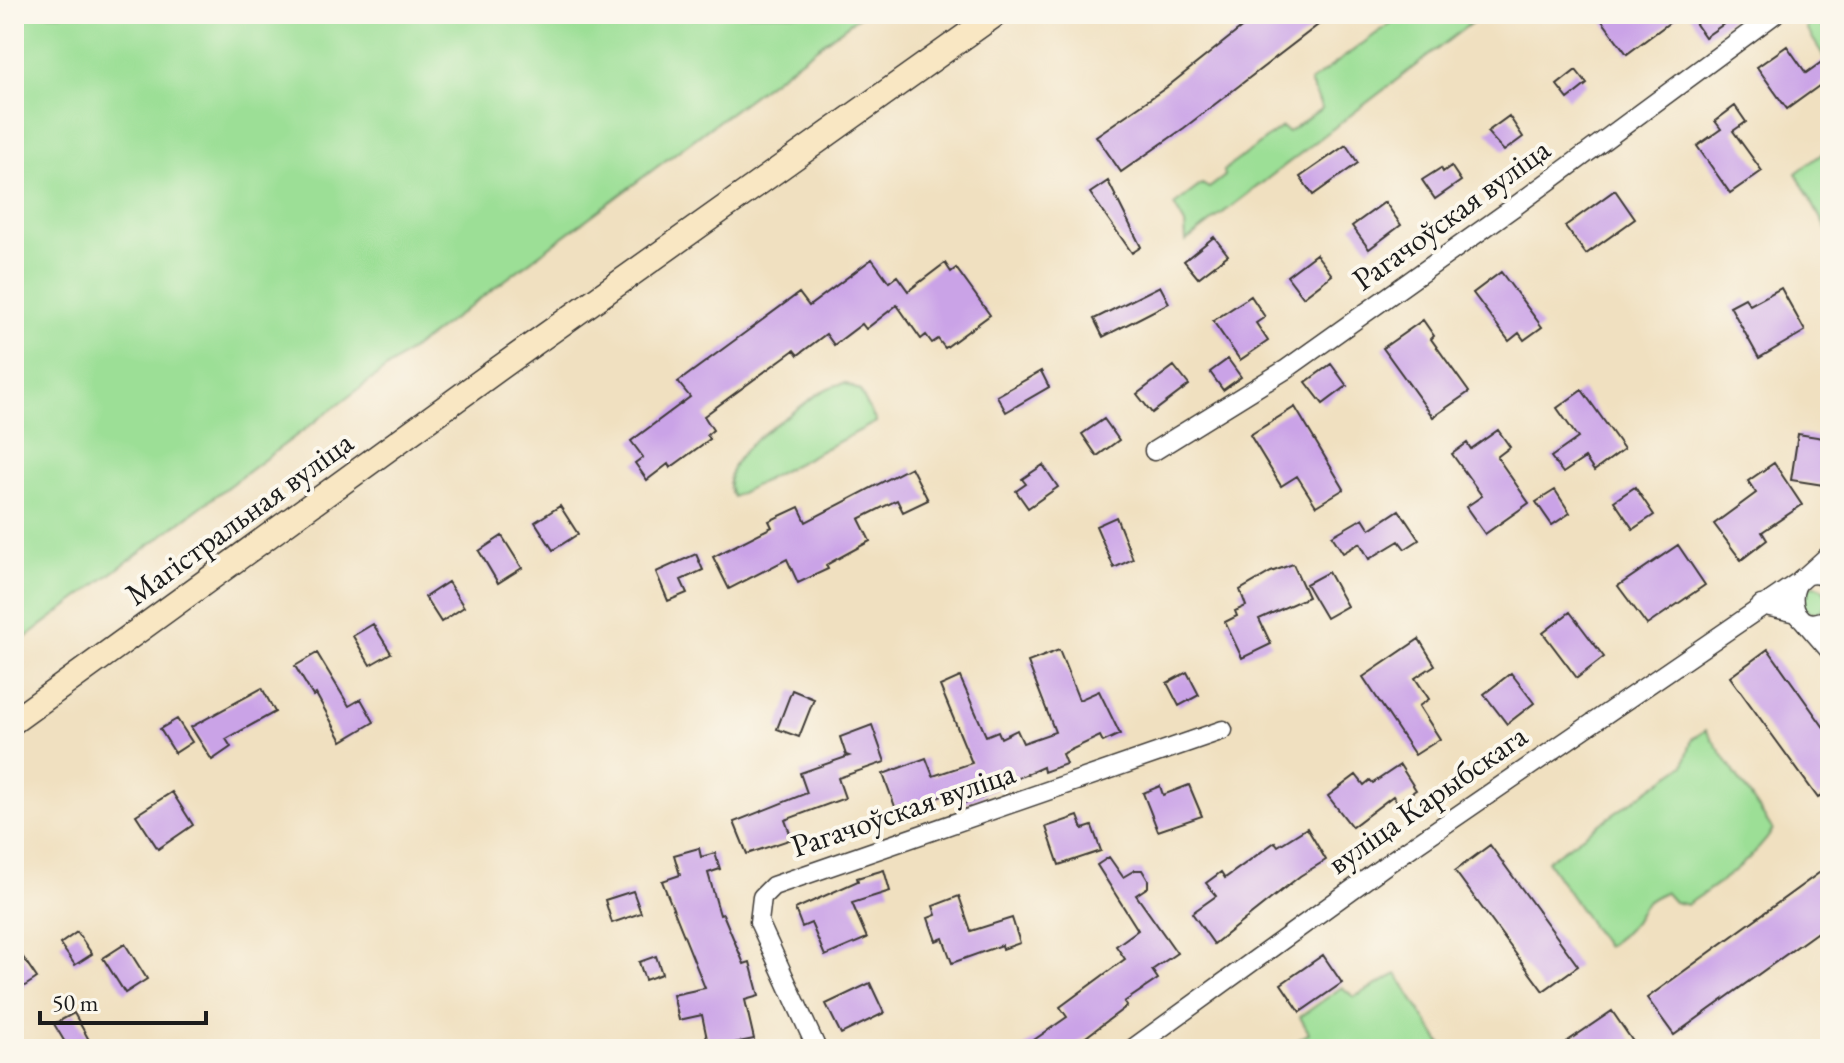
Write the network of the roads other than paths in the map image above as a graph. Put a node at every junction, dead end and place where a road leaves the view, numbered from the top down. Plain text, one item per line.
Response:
1 (996, 14) edge
2 (1775, 14) edge
3 (1154, 451) dead end
4 (1830, 554) edge
5 (1801, 580) junction
6 (1830, 580) edge
7 (1761, 605) junction
8 (1797, 613) junction
9 (1830, 617) edge
10 (1829, 643) edge
11 (14, 721) edge
12 (1223, 730) dead end
13 (817, 1049) edge
14 (1132, 1049) edge

1 - 11 main road, Магістральная вуліца
2 - 3 street, Рагачоўская вуліца
4 - 5 street, вуліца Карыбскага
5 - 6 street
5 - 7 street, вуліца Карыбскага
5 - 8 street
7 - 8 street
7 - 14 street, вуліца Карыбскага
8 - 9 street
8 - 10 street
12 - 13 street, Рагачоўская вуліца

